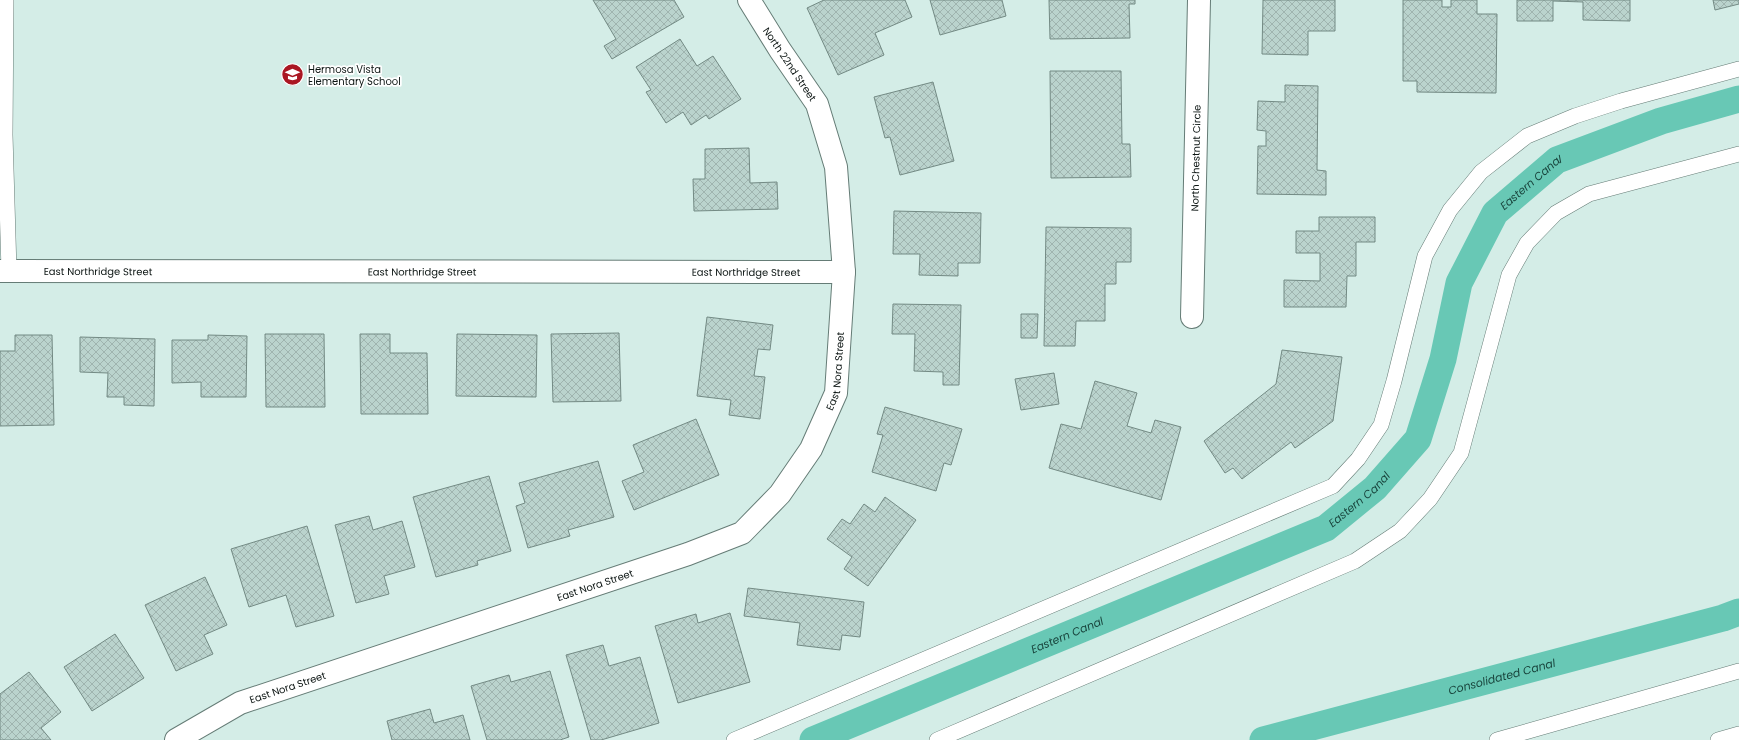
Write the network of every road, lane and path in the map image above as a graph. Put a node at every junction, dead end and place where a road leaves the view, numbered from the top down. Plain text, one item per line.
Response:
1 (6, 0) edge
2 (749, 0) edge
3 (1199, 0) edge
4 (1739, 69) edge
5 (3, 135) edge
6 (1739, 154) edge
7 (4, 271) edge
8 (844, 272) junction
9 (1192, 316) dead end
10 (1739, 671) edge
11 (1739, 734) edge
12 (176, 740) edge
13 (734, 740) edge
14 (937, 740) edge
15 (1497, 740) edge
16 (1718, 740) edge

1 - 5 lane
2 - 8 street, North 22nd Street
3 - 9 street, North Chestnut Circle
4 - 13 lane
5 - 7 lane
6 - 14 lane
7 - 8 street, East Northridge Street
8 - 12 street, East Nora Street
10 - 15 lane
11 - 16 lane

